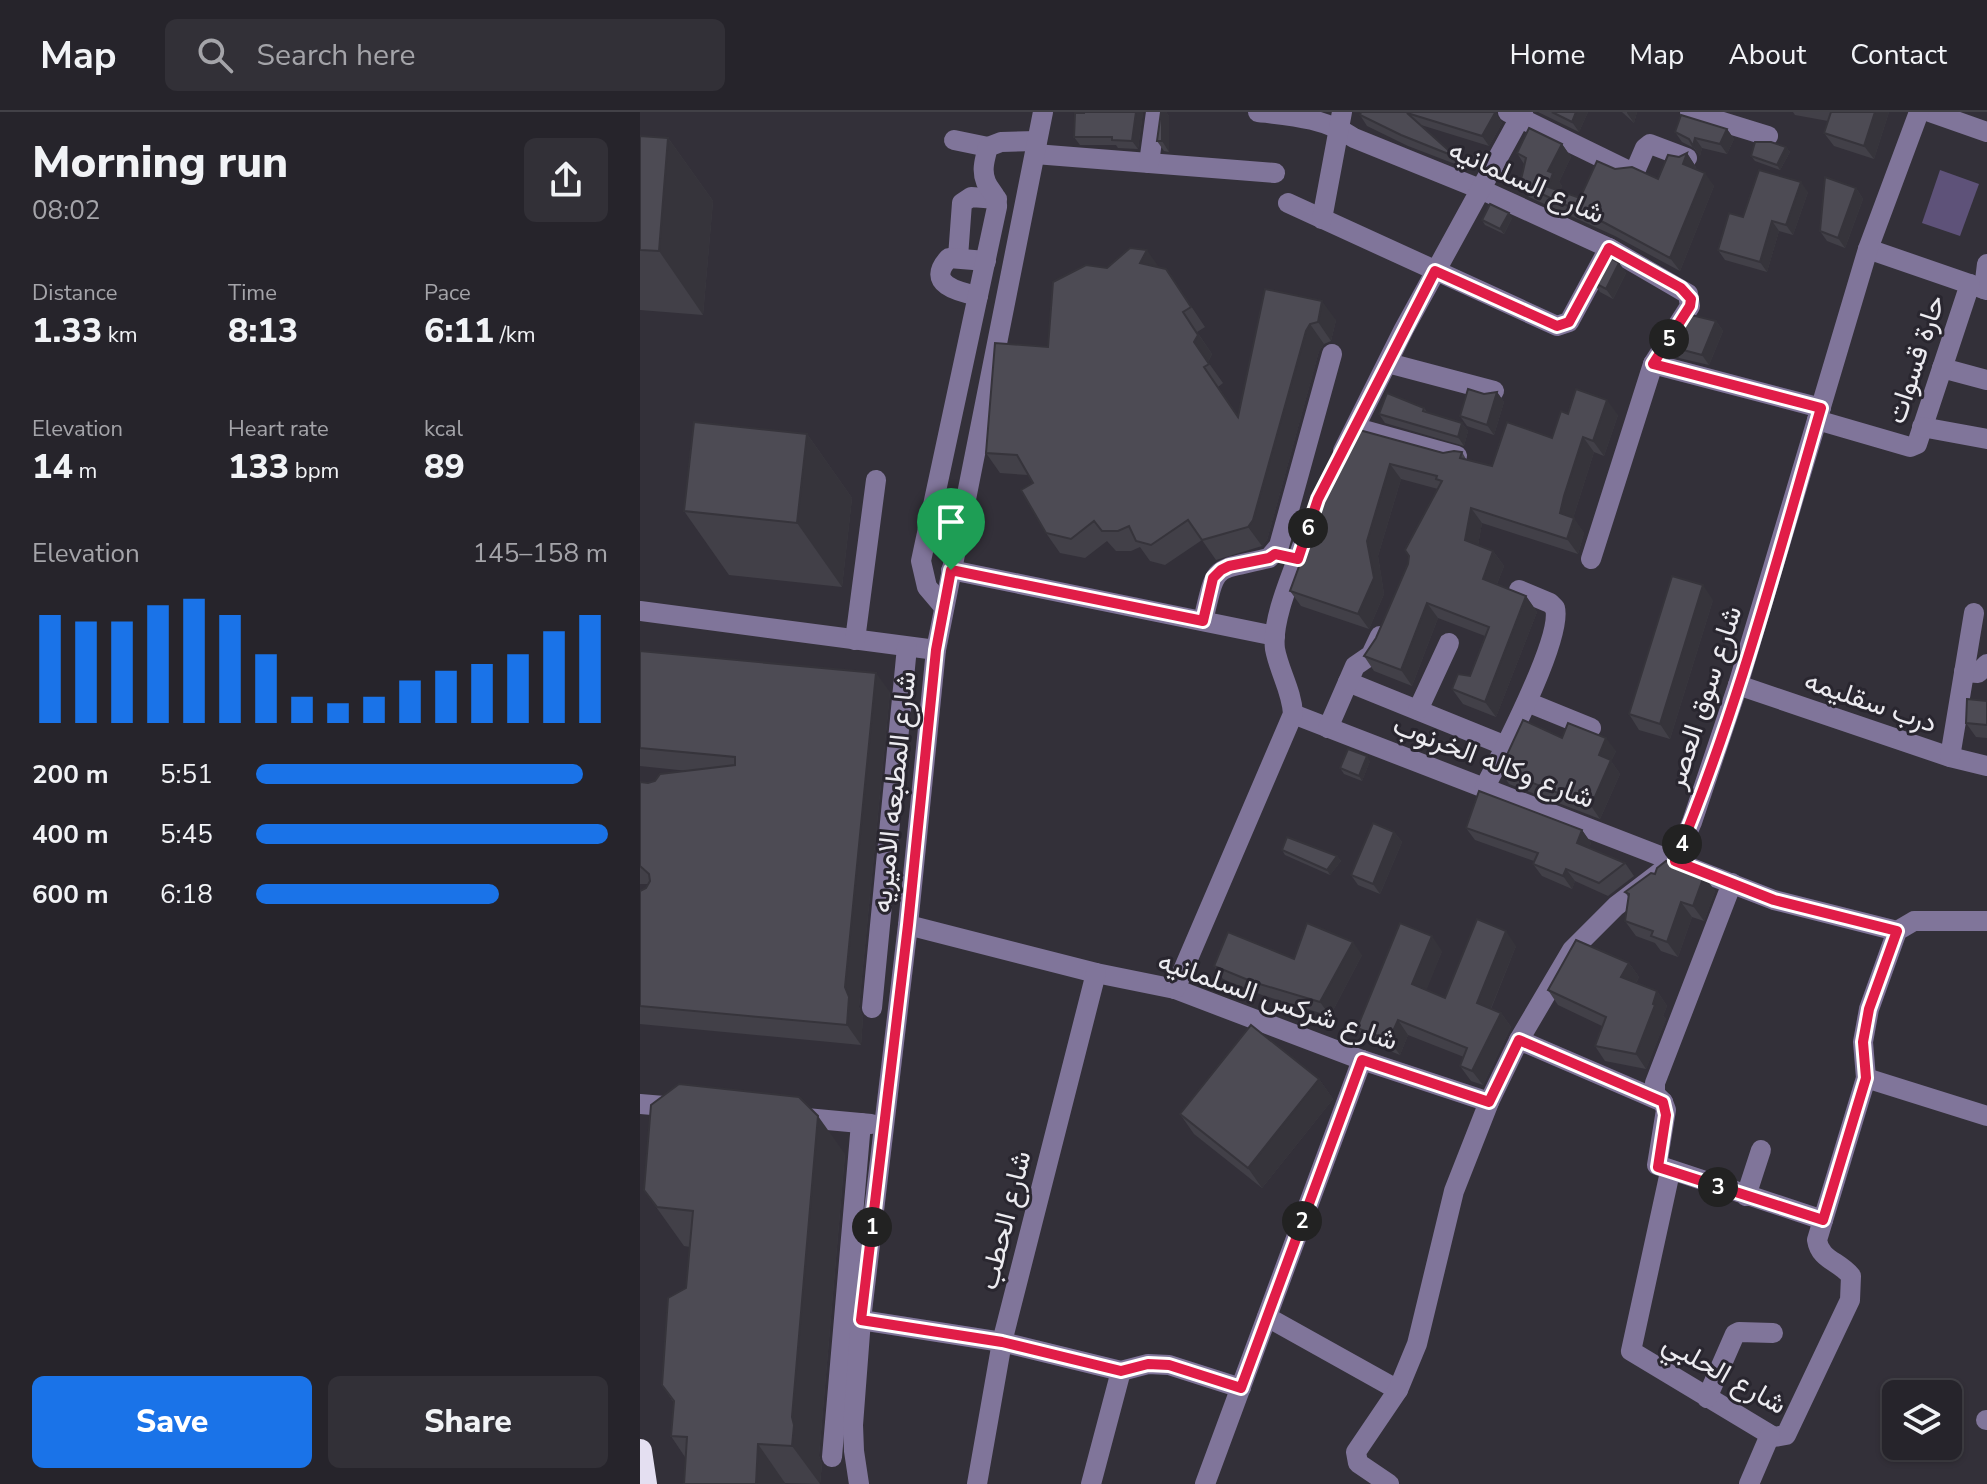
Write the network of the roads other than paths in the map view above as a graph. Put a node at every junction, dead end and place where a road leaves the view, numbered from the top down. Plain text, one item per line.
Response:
1 (1043, 112) edge
2 (1156, 112) edge
3 (1258, 112) edge
4 (1690, 112) edge
5 (1919, 112) edge
6 (1930, 112) edge
7 (1517, 114) edge
8 (1340, 120) edge
9 (1987, 132) edge
10 (1768, 136) dead end
11 (954, 140) dead end
12 (988, 147) junction
13 (1036, 147) junction
14 (1687, 158) edge
15 (1149, 163) junction
16 (1275, 173) dead end
17 (1480, 189) junction
18 (997, 199) junction
19 (1288, 203) dead end
20 (1322, 219) junction
21 (1609, 248) junction
22 (1868, 249) junction
23 (958, 257) junction
24 (986, 261) junction
25 (1987, 264) edge
26 (1435, 271) junction
27 (1980, 287) edge
28 (978, 296) junction
29 (1332, 354) dead end
30 (1388, 363) junction
31 (1653, 364) junction
32 (1942, 368) junction
33 (1987, 380) edge
34 (1494, 391) edge
35 (1819, 414) junction
36 (1922, 427) junction
37 (1356, 428) junction
38 (1987, 439) edge
39 (1457, 456) edge
40 (1337, 463) edge
41 (876, 480) dead end
42 (1313, 514) edge
43 (1275, 554) junction
44 (1298, 559) junction
45 (1591, 559) dead end
46 (951, 570) junction
47 (1519, 590) edge
48 (944, 607) junction
49 (640, 611) edge
50 (1974, 613) dead end
51 (1210, 622) junction
52 (1385, 624) edge
53 (1275, 636) junction
54 (855, 640) junction
55 (1449, 643) dead end
56 (907, 647) junction
57 (936, 650) junction
58 (1987, 664) edge
59 (1964, 672) junction
60 (1348, 682) junction
61 (1738, 685) junction
62 (1527, 702) junction
63 (1418, 710) junction
64 (1293, 714) junction
65 (1328, 728) junction
66 (1591, 728) edge
67 (1506, 746) junction
68 (1950, 757) junction
69 (1987, 766) edge
70 (1485, 787) junction
71 (1675, 861) junction
72 (1732, 883) junction
73 (1987, 921) edge
74 (908, 925) junction
75 (1897, 931) junction
76 (1096, 973) junction
77 (1175, 989) junction
78 (872, 1008) dead end
79 (1519, 1040) junction
80 (1362, 1060) junction
81 (1866, 1078) junction
82 (1489, 1102) junction
83 (1663, 1102) junction
84 (640, 1104) edge
85 (703, 1109) edge
86 (782, 1116) edge
87 (1987, 1116) edge
88 (861, 1123) junction
89 (884, 1125) junction
90 (1761, 1150) dead end
91 (1670, 1172) junction
92 (1746, 1196) junction
93 (1823, 1220) junction
94 (1267, 1317) junction
95 (861, 1320) junction
96 (1773, 1333) dead end
97 (1002, 1342) junction
98 (1121, 1371) junction
99 (1241, 1388) junction
100 (1398, 1390) junction
101 (1707, 1398) junction
102 (1778, 1435) junction
103 (640, 1451) edge
104 (832, 1457) dead end
105 (645, 1484) edge
106 (859, 1484) edge
107 (977, 1484) edge
108 (1091, 1484) edge
109 (1205, 1484) edge
110 (1389, 1484) edge
111 (1749, 1484) edge

1 - 13 street, شارع المطبعه الاميريه
2 - 15 street
3 - 8 street, شارع السلمانيه
4 - 10 street
5 - 22 street, شارع سوق العصر
6 - 9 street
7 - 14 street
7 - 17 street
8 - 17 street, شارع السلمانيه
8 - 20 street
11 - 12 street
12 - 13 street
12 - 18 street
13 - 15 street
13 - 46 street, شارع المطبعه الاميريه
15 - 16 street
17 - 21 street, شارع السلمانيه
17 - 26 street
18 - 23 street
18 - 24 street
19 - 20 street
20 - 26 street
21 - 26 street
21 - 31 street, شارع السلمانيه
22 - 27 street
22 - 35 street, شارع سوق العصر
23 - 24 street
23 - 28 street
24 - 28 street
25 - 27 street, حارة قسوات
26 - 30 street
27 - 32 street, حارة قسوات
28 - 48 street
29 - 43 street
30 - 34 street
30 - 37 street
31 - 35 street
31 - 45 street
32 - 33 street
32 - 36 street, حارة قسوات
35 - 36 street, حارة قسوات
35 - 61 street, شارع سوق العصر
36 - 38 street
37 - 39 street
37 - 40 street
41 - 54 street
42 - 44 street
43 - 44 street
43 - 51 street
44 - 53 street
46 - 48 street, شارع المطبعه الاميريه
46 - 51 street
47 - 62 street
48 - 57 street, شارع المطبعه الاميريه
49 - 54 street
50 - 59 street
51 - 53 street
52 - 60 street
53 - 64 street
54 - 56 street
55 - 63 street
56 - 57 street
56 - 78 street
57 - 74 street, شارع المطبعه الاميريه
58 - 59 street
59 - 68 street
60 - 63 street
60 - 65 street
61 - 68 street, درب سقليمه
61 - 71 street, شارع سوق العصر
62 - 66 street
62 - 67 street
63 - 67 street
64 - 65 street, شارع وكاله الخرنوب
64 - 77 street
65 - 70 street, شارع وكاله الخرنوب
67 - 70 street
68 - 69 street, درب سقليمه
70 - 71 street, شارع وكاله الخرنوب
71 - 72 street, شارع وكاله الخرنوب
71 - 79 street, شارع سوق العصر
72 - 75 street, شارع وكاله الخرنوب
72 - 83 street, شارع الحلبي
73 - 75 street
74 - 76 street, شارع شركس السلمانيه
74 - 89 street, شارع المطبعه الاميريه
75 - 81 street
76 - 77 street, شارع شركس السلمانيه
76 - 97 street, شارع الحطب
77 - 80 street, شارع شركس السلمانيه
79 - 82 street, شارع سوق العصر
79 - 83 street
80 - 82 street, شارع شركس السلمانيه
80 - 94 street
81 - 87 street
81 - 93 street
82 - 100 street, شارع سوق العصر
83 - 91 street, شارع الحلبي
84 - 85 street
86 - 88 street
88 - 89 street
88 - 104 street
89 - 95 street, شارع المطبعه الاميريه
90 - 92 street
91 - 92 street
91 - 101 street, شارع الحلبي
92 - 93 street
93 - 102 street
94 - 99 street
94 - 100 street
95 - 97 street
95 - 106 street, شارع المطبعه الاميريه
96 - 101 street
97 - 98 street
97 - 107 street, شارع الحطب
98 - 99 street
98 - 108 street
99 - 109 street
100 - 110 street, شارع سوق العصر
101 - 102 street, شارع الحلبي
102 - 111 street
103 - 105 highway

